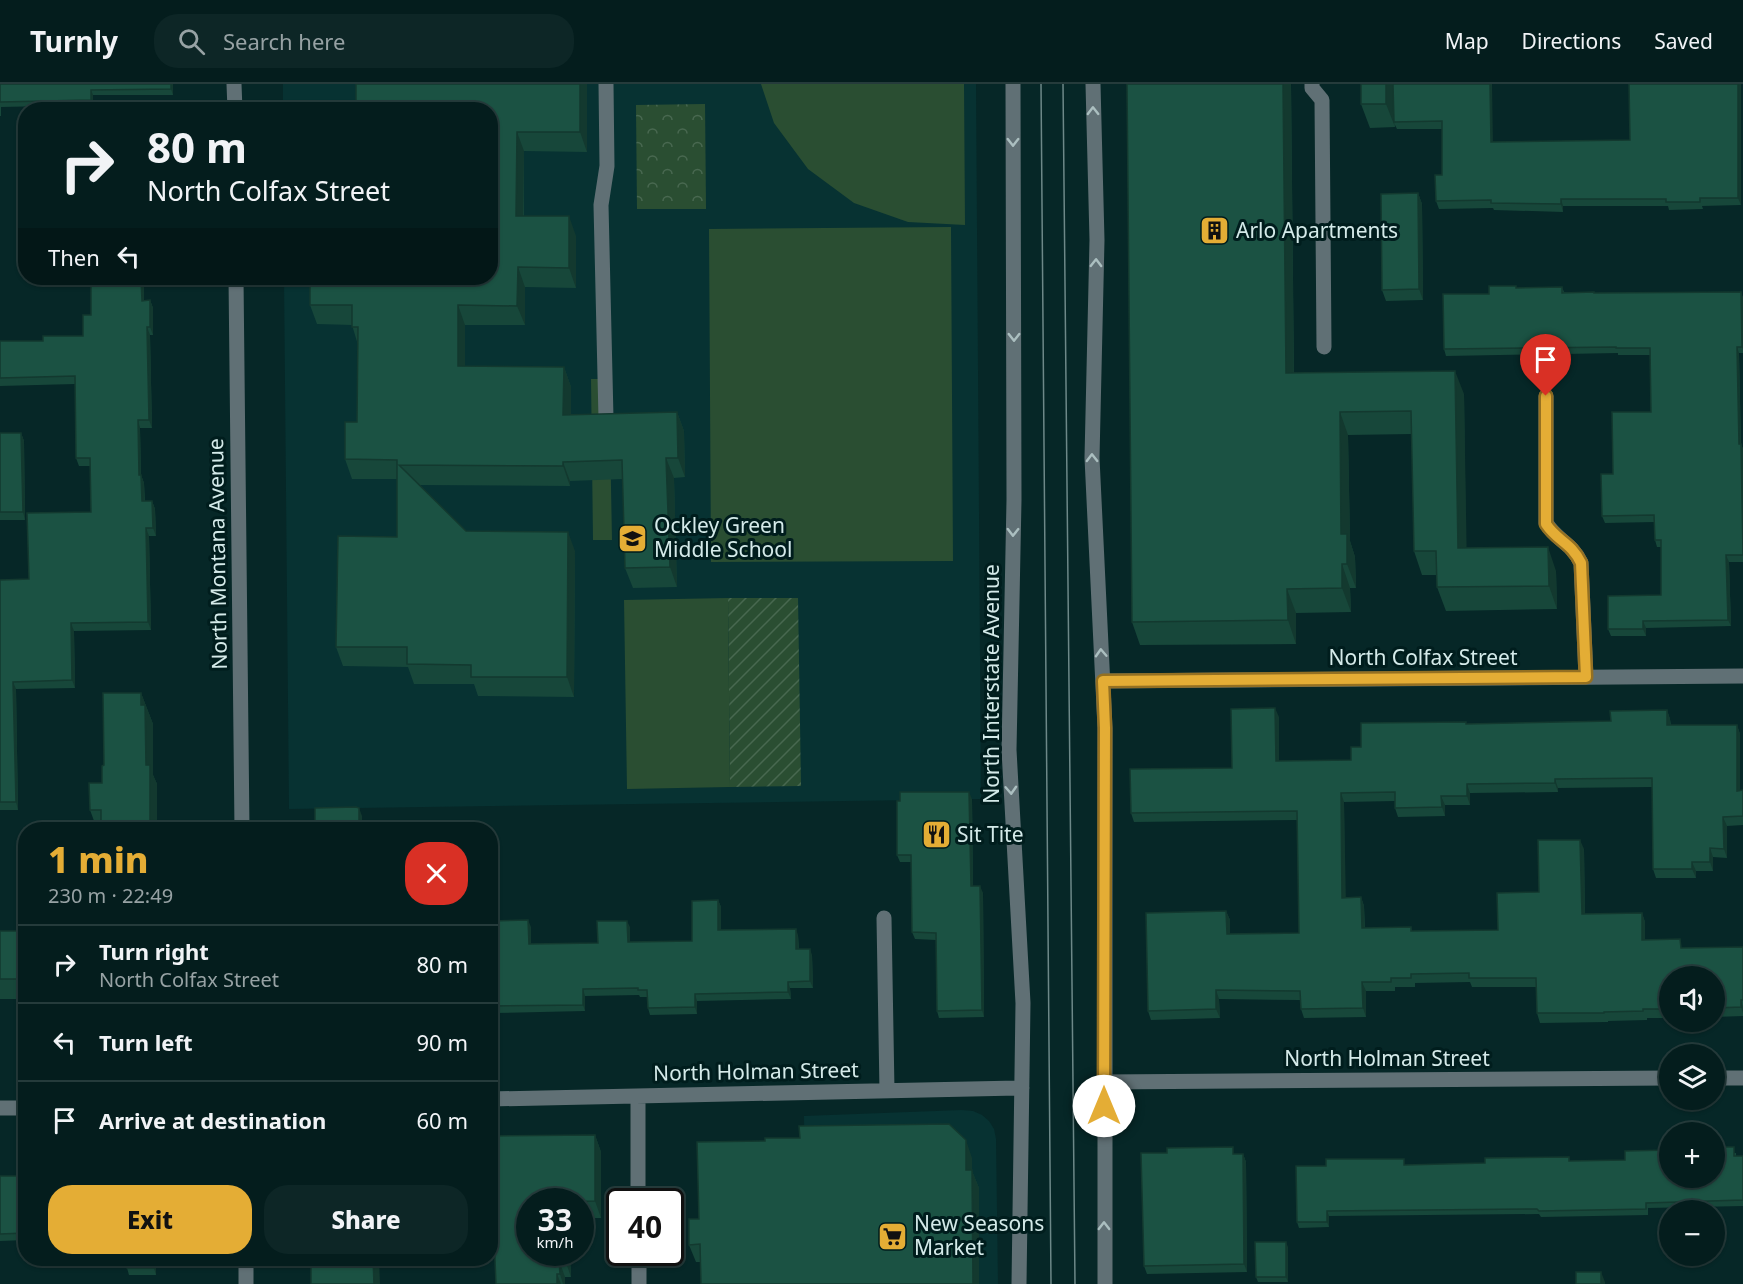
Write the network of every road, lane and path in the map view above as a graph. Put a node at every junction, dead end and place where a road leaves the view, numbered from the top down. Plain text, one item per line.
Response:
1 (234, 84) edge
2 (606, 84) edge
3 (1013, 84) edge
4 (1093, 84) edge
5 (1312, 84) edge
6 (235, 102) edge
7 (237, 285) edge
8 (1324, 348) dead end
9 (1546, 396) dead end
10 (606, 418) edge
11 (1743, 676) edge
12 (1586, 677) junction
13 (1103, 681) junction
14 (242, 822) edge
15 (884, 918) dead end
16 (1659, 1078) edge
17 (1725, 1078) edge
18 (1743, 1078) edge
19 (1104, 1082) junction
20 (1022, 1088) junction
21 (887, 1091) junction
22 (638, 1096) junction
23 (498, 1099) edge
24 (0, 1108) edge
25 (18, 1108) edge
26 (638, 1188) edge
27 (246, 1266) edge
28 (639, 1266) edge
29 (246, 1284) edge
30 (639, 1284) edge
31 (1019, 1284) edge
32 (1105, 1284) edge

1 - 6 street
2 - 10 street
3 -> 20 street, North Interstate Avenue
13 -> 4 street
5 - 8 street
7 - 14 street, North Montana Avenue
9 - 12 street
11 - 12 street, North Colfax Street
12 - 13 street, North Colfax Street
13 - 19 street
15 - 21 street
16 - 19 street, North Holman Street
17 - 18 street
32 -> 19 street
20 - 21 street, North Holman Street
20 - 31 street, North Interstate Avenue
21 - 22 street, North Holman Street
22 - 23 street, North Holman Street
22 - 26 street
24 - 25 street
27 - 29 street
28 - 30 street

